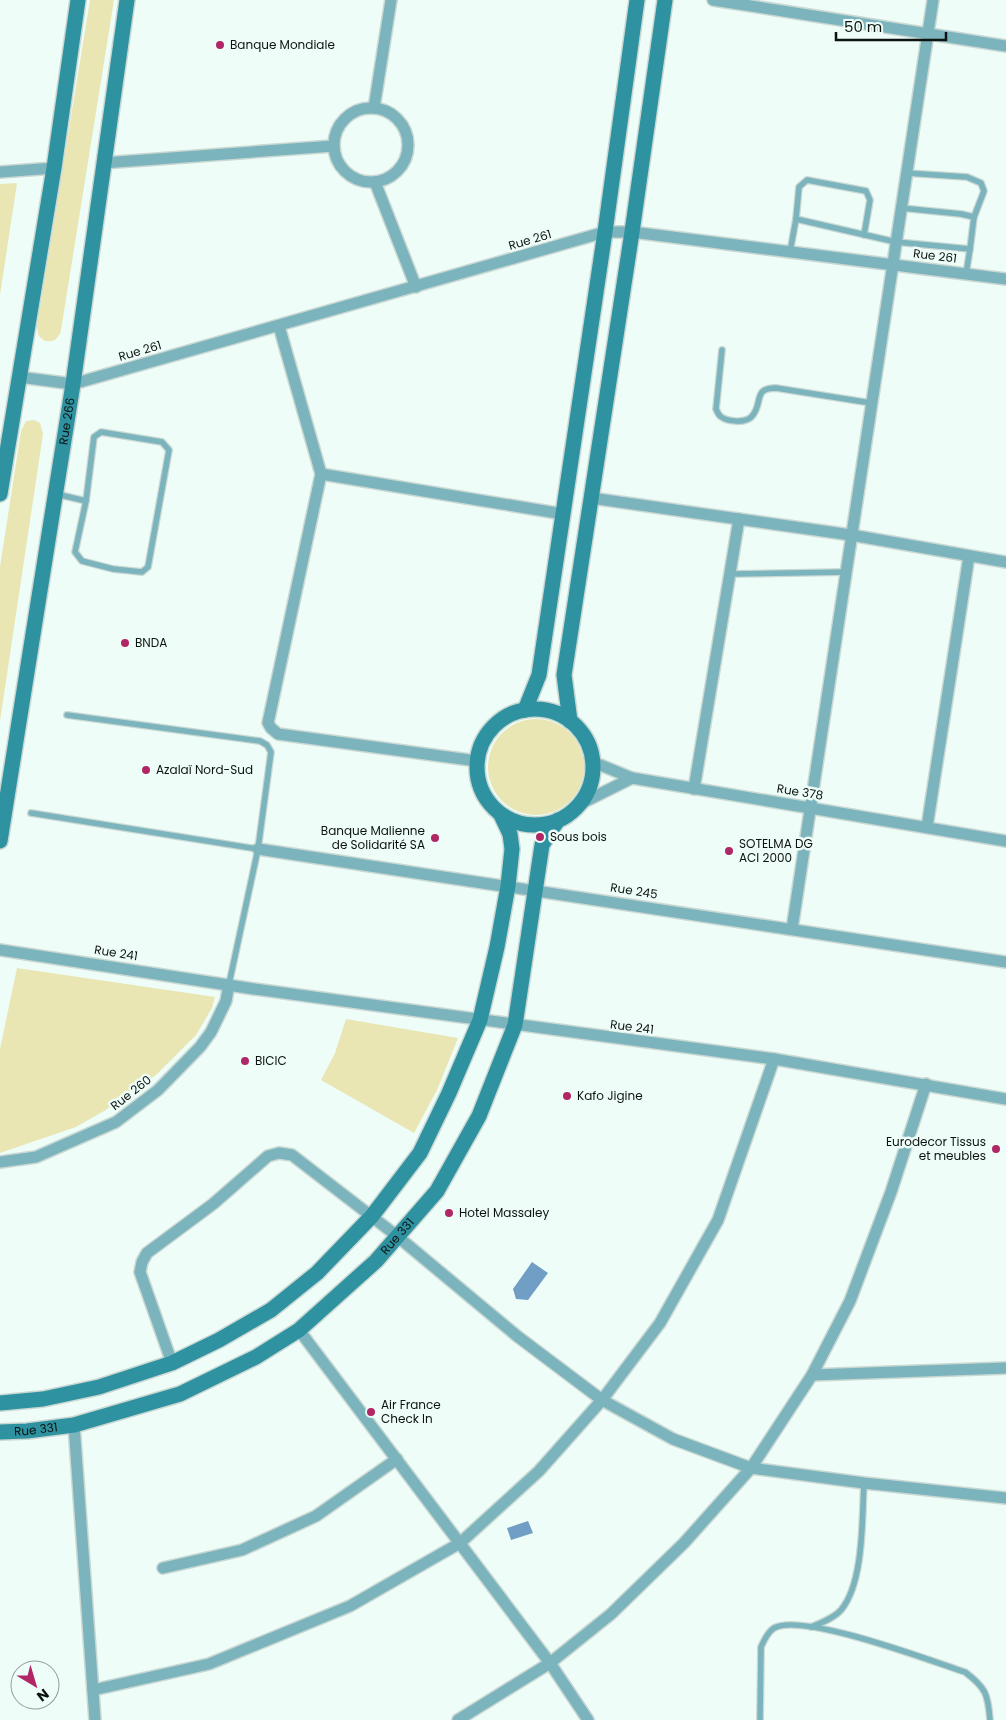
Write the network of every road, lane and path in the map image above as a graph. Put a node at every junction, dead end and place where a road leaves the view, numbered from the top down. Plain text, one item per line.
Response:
1 (78, 0) edge
2 (127, 0) edge
3 (391, 0) edge
4 (637, 0) edge
5 (665, 0) edge
6 (712, 0) edge
7 (932, 0) edge
8 (927, 34) junction
9 (1006, 46) edge
10 (374, 108) junction
11 (334, 146) junction
12 (103, 163) junction
13 (54, 168) junction
14 (0, 172) edge
15 (906, 173) junction
16 (375, 182) junction
17 (901, 208) junction
18 (974, 217) junction
19 (796, 219) junction
20 (605, 232) junction
21 (632, 232) junction
22 (864, 235) junction
23 (896, 242) junction
24 (970, 249) junction
25 (790, 252) junction
26 (892, 265) junction
27 (966, 274) junction
28 (1006, 279) edge
29 (416, 286) junction
30 (279, 326) junction
31 (722, 350) dead end
32 (19, 377) junction
33 (74, 384) junction
34 (871, 403) junction
35 (321, 474) junction
36 (0, 494) edge
37 (56, 494) junction
38 (591, 498) junction
39 (86, 501) junction
40 (563, 514) junction
41 (739, 519) junction
42 (851, 535) junction
43 (969, 556) junction
44 (1006, 562) edge
45 (846, 572) junction
46 (730, 574) junction
47 (525, 710) junction
48 (67, 715) dead end
49 (570, 721) junction
50 (477, 761) junction
51 (593, 762) junction
52 (632, 778) junction
53 (694, 788) junction
54 (580, 804) junction
55 (2, 807) edge
56 (810, 808) junction
57 (32, 813) dead end
58 (501, 815) junction
59 (558, 820) junction
60 (927, 827) junction
61 (0, 841) edge
62 (1006, 841) edge
63 (258, 849) junction
64 (508, 886) junction
65 (536, 890) junction
66 (792, 929) junction
67 (0, 950) edge
68 (1006, 962) edge
69 (229, 984) junction
70 (480, 1020) junction
71 (515, 1025) junction
72 (774, 1059) junction
73 (926, 1084) junction
74 (1006, 1099) edge
75 (0, 1162) edge
76 (372, 1216) junction
77 (397, 1236) junction
78 (299, 1330) junction
79 (172, 1363) junction
80 (1006, 1368) edge
81 (812, 1375) junction
82 (602, 1400) junction
83 (0, 1403) edge
84 (74, 1425) junction
85 (0, 1432) edge
86 (397, 1459) junction
87 (751, 1468) junction
88 (864, 1483) junction
89 (1006, 1498) edge
90 (460, 1543) junction
91 (163, 1568) dead end
92 (810, 1627) junction
93 (550, 1663) junction
94 (93, 1690) junction
95 (95, 1720) edge
96 (458, 1720) edge
97 (588, 1720) edge
98 (760, 1720) edge
99 (990, 1720) edge

1 - 13 street
2 - 12 street, Rue 266
3 - 10 street
4 - 20 street
5 - 21 street
6 - 8 street
7 - 8 street
8 - 9 street
8 - 15 street
10 - 11 street
10 - 16 street
11 - 12 street
11 - 16 street
12 - 33 street, Rue 266
13 - 14 street
13 - 32 street
15 - 17 street
15 - 18 lane
16 - 29 street
17 - 18 lane
17 - 23 street
18 - 24 lane
19 - 22 lane
19 - 22 lane
19 - 25 lane
20 - 21 street, Rue 261
20 - 29 street, Rue 261
20 - 40 street
21 - 25 street, Rue 261
21 - 38 street
22 - 23 lane
23 - 24 lane
23 - 26 street
24 - 27 lane
25 - 26 street, Rue 261
26 - 27 street, Rue 261
26 - 34 street
27 - 28 street, Rue 261
29 - 30 street, Rue 261
30 - 33 street, Rue 261
30 - 35 street
31 - 34 lane
32 - 33 street
32 - 36 street
33 - 37 street, Rue 266
34 - 42 street
35 - 40 street
35 - 50 street
37 - 39 lane
37 - 55 street, Rue 266
38 - 41 street
38 - 49 street
39 - 39 lane
40 - 47 street
41 - 42 street
41 - 46 street
42 - 43 street
42 - 45 street
43 - 44 street
43 - 60 street
45 - 46 lane
45 - 56 street
46 - 53 street
47 - 49 street
47 - 50 street
48 - 63 lane
49 - 51 street
50 - 58 street
51 - 52 street, Rue 378
51 - 54 street
52 - 53 street, Rue 378
52 - 54 street
53 - 56 street, Rue 378
54 - 59 street
55 - 61 street, Rue 266
56 - 60 street, Rue 378
56 - 66 street
57 - 63 lane
58 - 59 street
58 - 64 street
59 - 65 street, Rue 331
60 - 62 street, Rue 378
63 - 64 street, Rue 245
63 - 69 lane
64 - 65 street, Rue 245
64 - 70 street
65 - 66 street, Rue 245
65 - 71 street, Rue 331
66 - 68 street, Rue 245
67 - 69 street, Rue 241
69 - 70 street, Rue 241
69 - 75 street, Rue 260
70 - 71 street, Rue 241
70 - 76 street
71 - 72 street, Rue 241
71 - 77 street, Rue 331
72 - 73 street, Rue 241
72 - 82 street
73 - 74 street, Rue 241
73 - 81 street
76 - 77 street
76 - 79 street
76 - 79 street
77 - 78 street, Rue 331
77 - 82 street
78 - 84 street, Rue 331
78 - 86 street
79 - 83 street
80 - 81 street
81 - 87 street
82 - 87 street
82 - 90 street
84 - 85 street, Rue 331
84 - 94 street
86 - 90 street
86 - 91 street
87 - 88 street
87 - 93 street
88 - 89 street
88 - 92 lane
90 - 93 street
90 - 94 street
92 - 98 lane
92 - 99 lane
93 - 96 street
93 - 97 street
94 - 95 street

